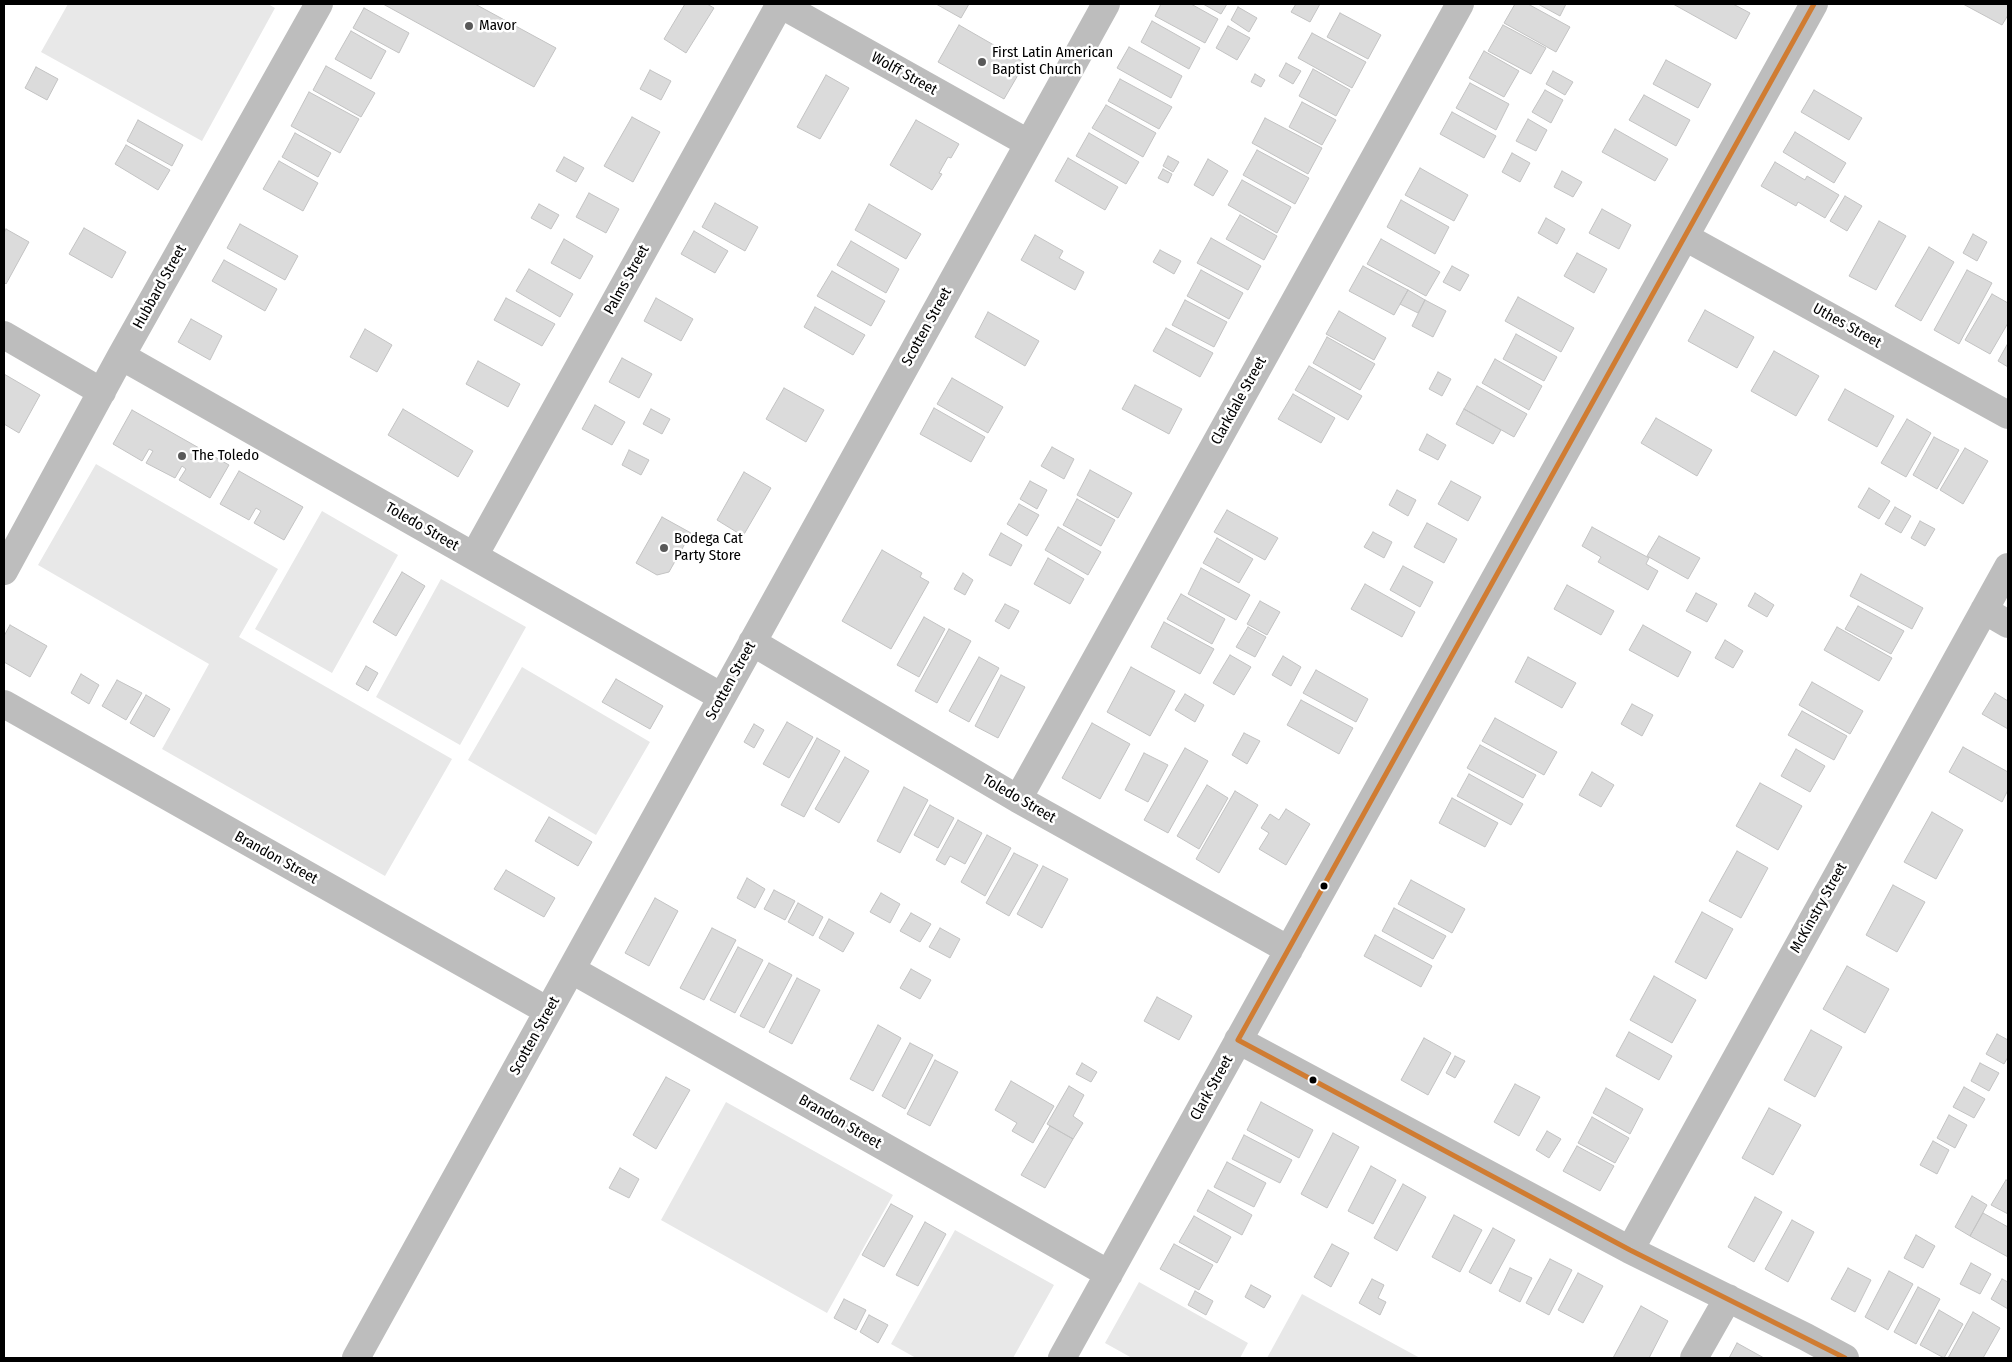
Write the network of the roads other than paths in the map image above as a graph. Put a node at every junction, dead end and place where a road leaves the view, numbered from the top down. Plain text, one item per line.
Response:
1 (319, 4) edge
2 (780, 4) edge
3 (1106, 4) edge
4 (1460, 4) edge
5 (1814, 4) edge
6 (1028, 143) junction
7 (1685, 237) junction
8 (4, 335) edge
9 (121, 356) junction
10 (102, 392) junction
11 (2008, 415) edge
12 (474, 556) junction
13 (2008, 567) edge
14 (4, 571) edge
15 (1984, 610) junction
16 (2008, 624) edge
17 (752, 642) junction
18 (722, 698) junction
19 (4, 704) edge
20 (1018, 799) junction
21 (1289, 950) junction
22 (572, 970) junction
23 (548, 1011) junction
24 (1238, 1040) junction
25 (1630, 1250) junction
26 (1108, 1274) junction
27 (1728, 1298) junction
28 (1066, 1357) edge
29 (356, 1358) edge
30 (1694, 1358) edge
31 (1845, 1358) edge

1 - 9 street, Hubbard Street
2 - 6 street, Wolff Street
2 - 12 street, Palms Street
3 - 6 street, Scotten Street
4 - 20 street, Clarkdale Street
5 - 7 street, Clark Street
6 - 17 street, Scotten Street
7 - 11 street, Uthes Street
7 - 21 street, Clark Street
8 - 10 street
9 - 10 street, Hubbard Street
9 - 12 street, Toledo Street
10 - 14 street, Hubbard Street
12 - 18 street, Toledo Street
13 - 15 street, McKinstry Street
15 - 16 street
15 - 25 street, McKinstry Street
17 - 18 street, Scotten Street
17 - 20 street, Toledo Street
18 - 22 street, Scotten Street
19 - 23 street, Brandon Street
20 - 21 street, Toledo Street
21 - 24 street, Clark Street
22 - 23 street, Scotten Street
22 - 26 street, Brandon Street
23 - 29 street, Scotten Street
24 - 25 street
24 - 26 street, Clark Street
25 - 27 street
26 - 28 street, Clark Street
27 - 30 street
27 - 31 street

